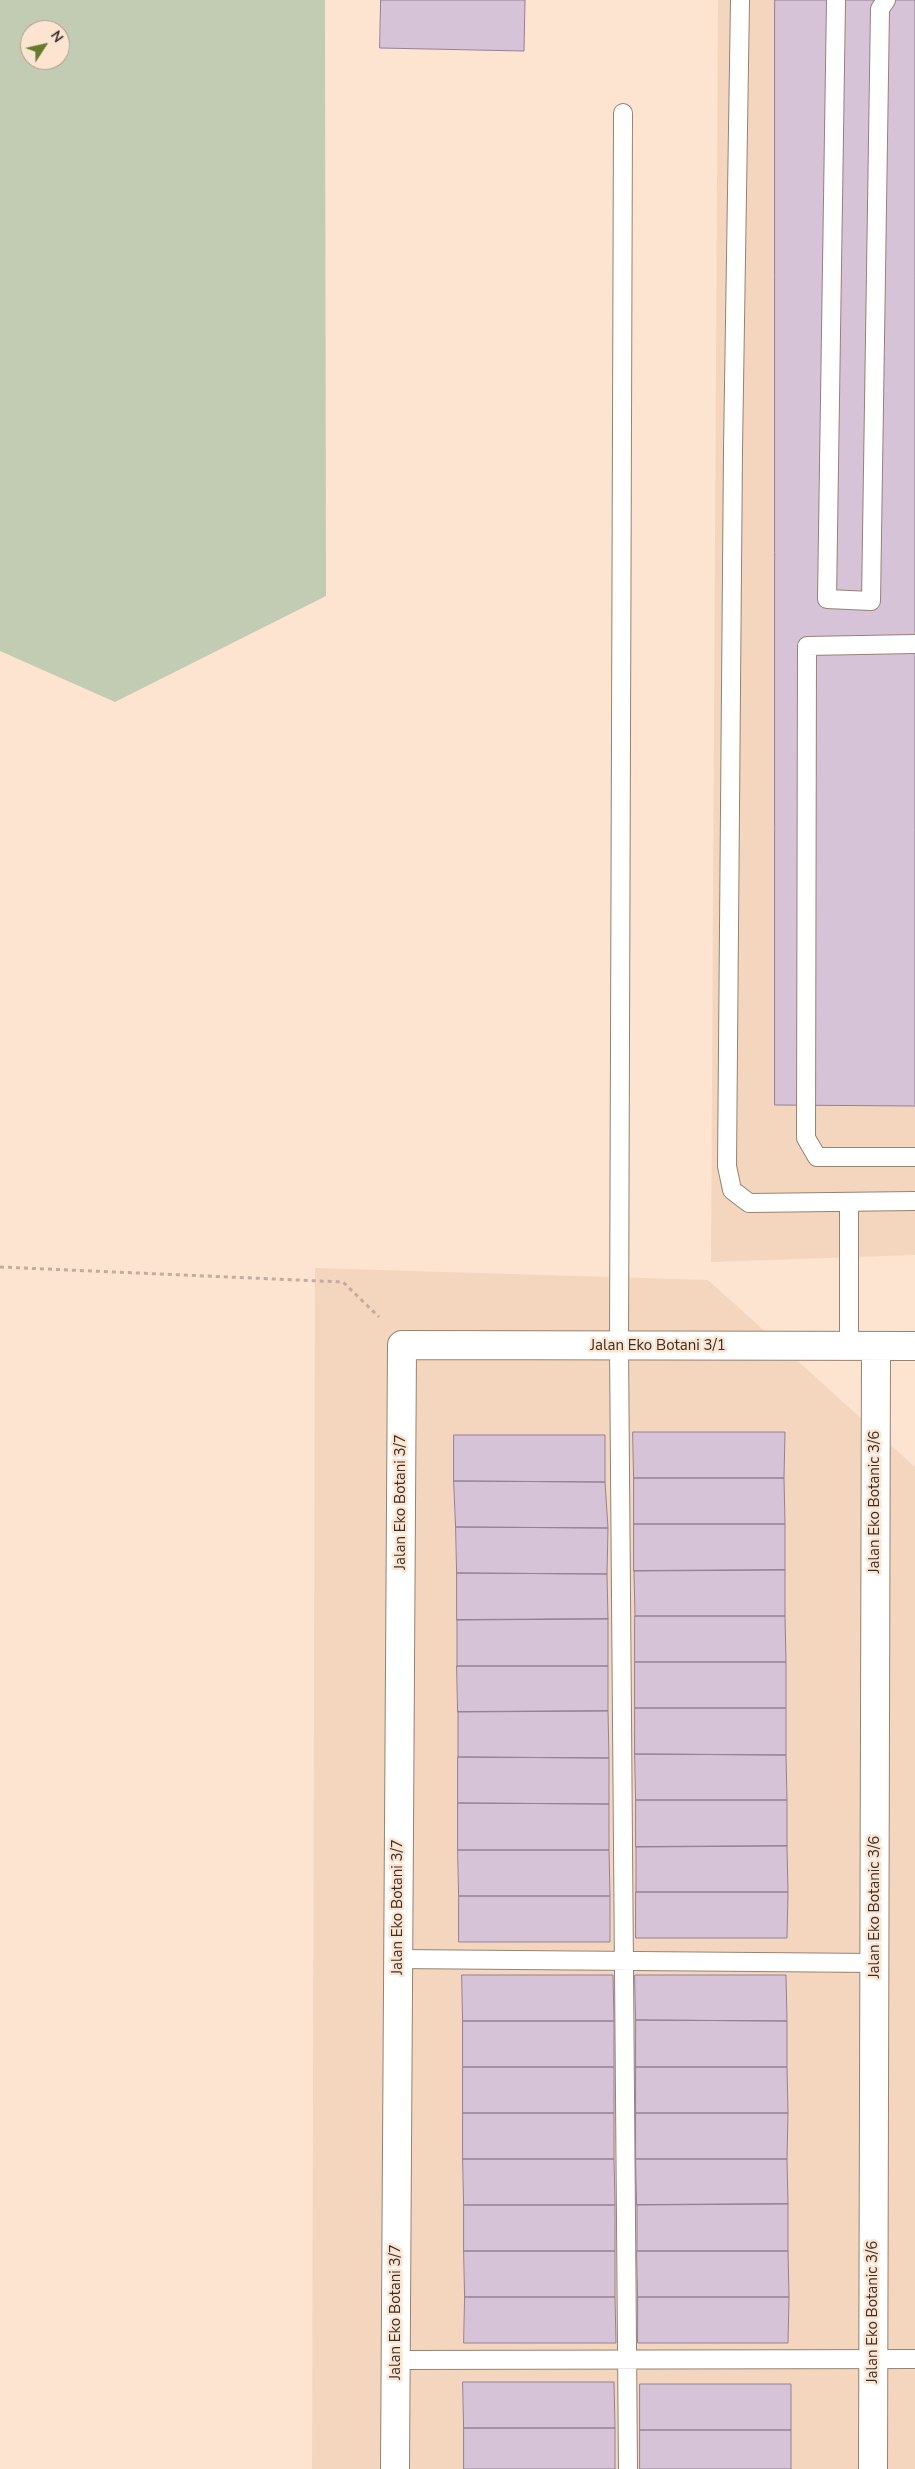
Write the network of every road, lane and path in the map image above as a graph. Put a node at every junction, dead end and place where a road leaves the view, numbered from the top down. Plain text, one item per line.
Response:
1 (740, 0) edge
2 (836, 0) edge
3 (886, 0) edge
4 (623, 113) dead end
5 (915, 644) edge
6 (915, 1157) edge
7 (915, 1201) edge
8 (849, 1203) junction
9 (0, 1267) edge
10 (402, 1345) junction
11 (618, 1345) junction
12 (849, 1346) junction
13 (876, 1346) junction
14 (915, 1346) edge
15 (397, 1960) junction
16 (624, 1961) junction
17 (875, 1963) junction
18 (915, 2359) edge
19 (396, 2360) junction
20 (873, 2360) junction
21 (627, 2361) junction
22 (396, 2469) edge
23 (628, 2469) edge
24 (873, 2469) edge

1 - 8 lane
2 - 3 lane
4 - 11 lane
5 - 6 lane
7 - 8 lane
8 - 12 lane
9 - 10 path
10 - 11 street, Jalan Eko Botani 3/1
10 - 15 street, Jalan Eko Botani 3/7
11 - 12 street, Jalan Eko Botani 3/1
11 - 16 lane
12 - 13 street, Jalan Eko Botani 3/1
13 - 14 street, Jalan Eko Botani 3/1
13 - 17 street, Jalan Eko Botanic 3/6
15 - 16 lane
15 - 19 street, Jalan Eko Botani 3/7
16 - 17 lane
16 - 21 lane
17 - 20 street, Jalan Eko Botanic 3/6
18 - 20 lane
19 - 21 lane
19 - 22 street, Jalan Eko Botani 3/7
20 - 21 lane
20 - 24 street, Jalan Eko Botanic 3/6
21 - 23 lane

